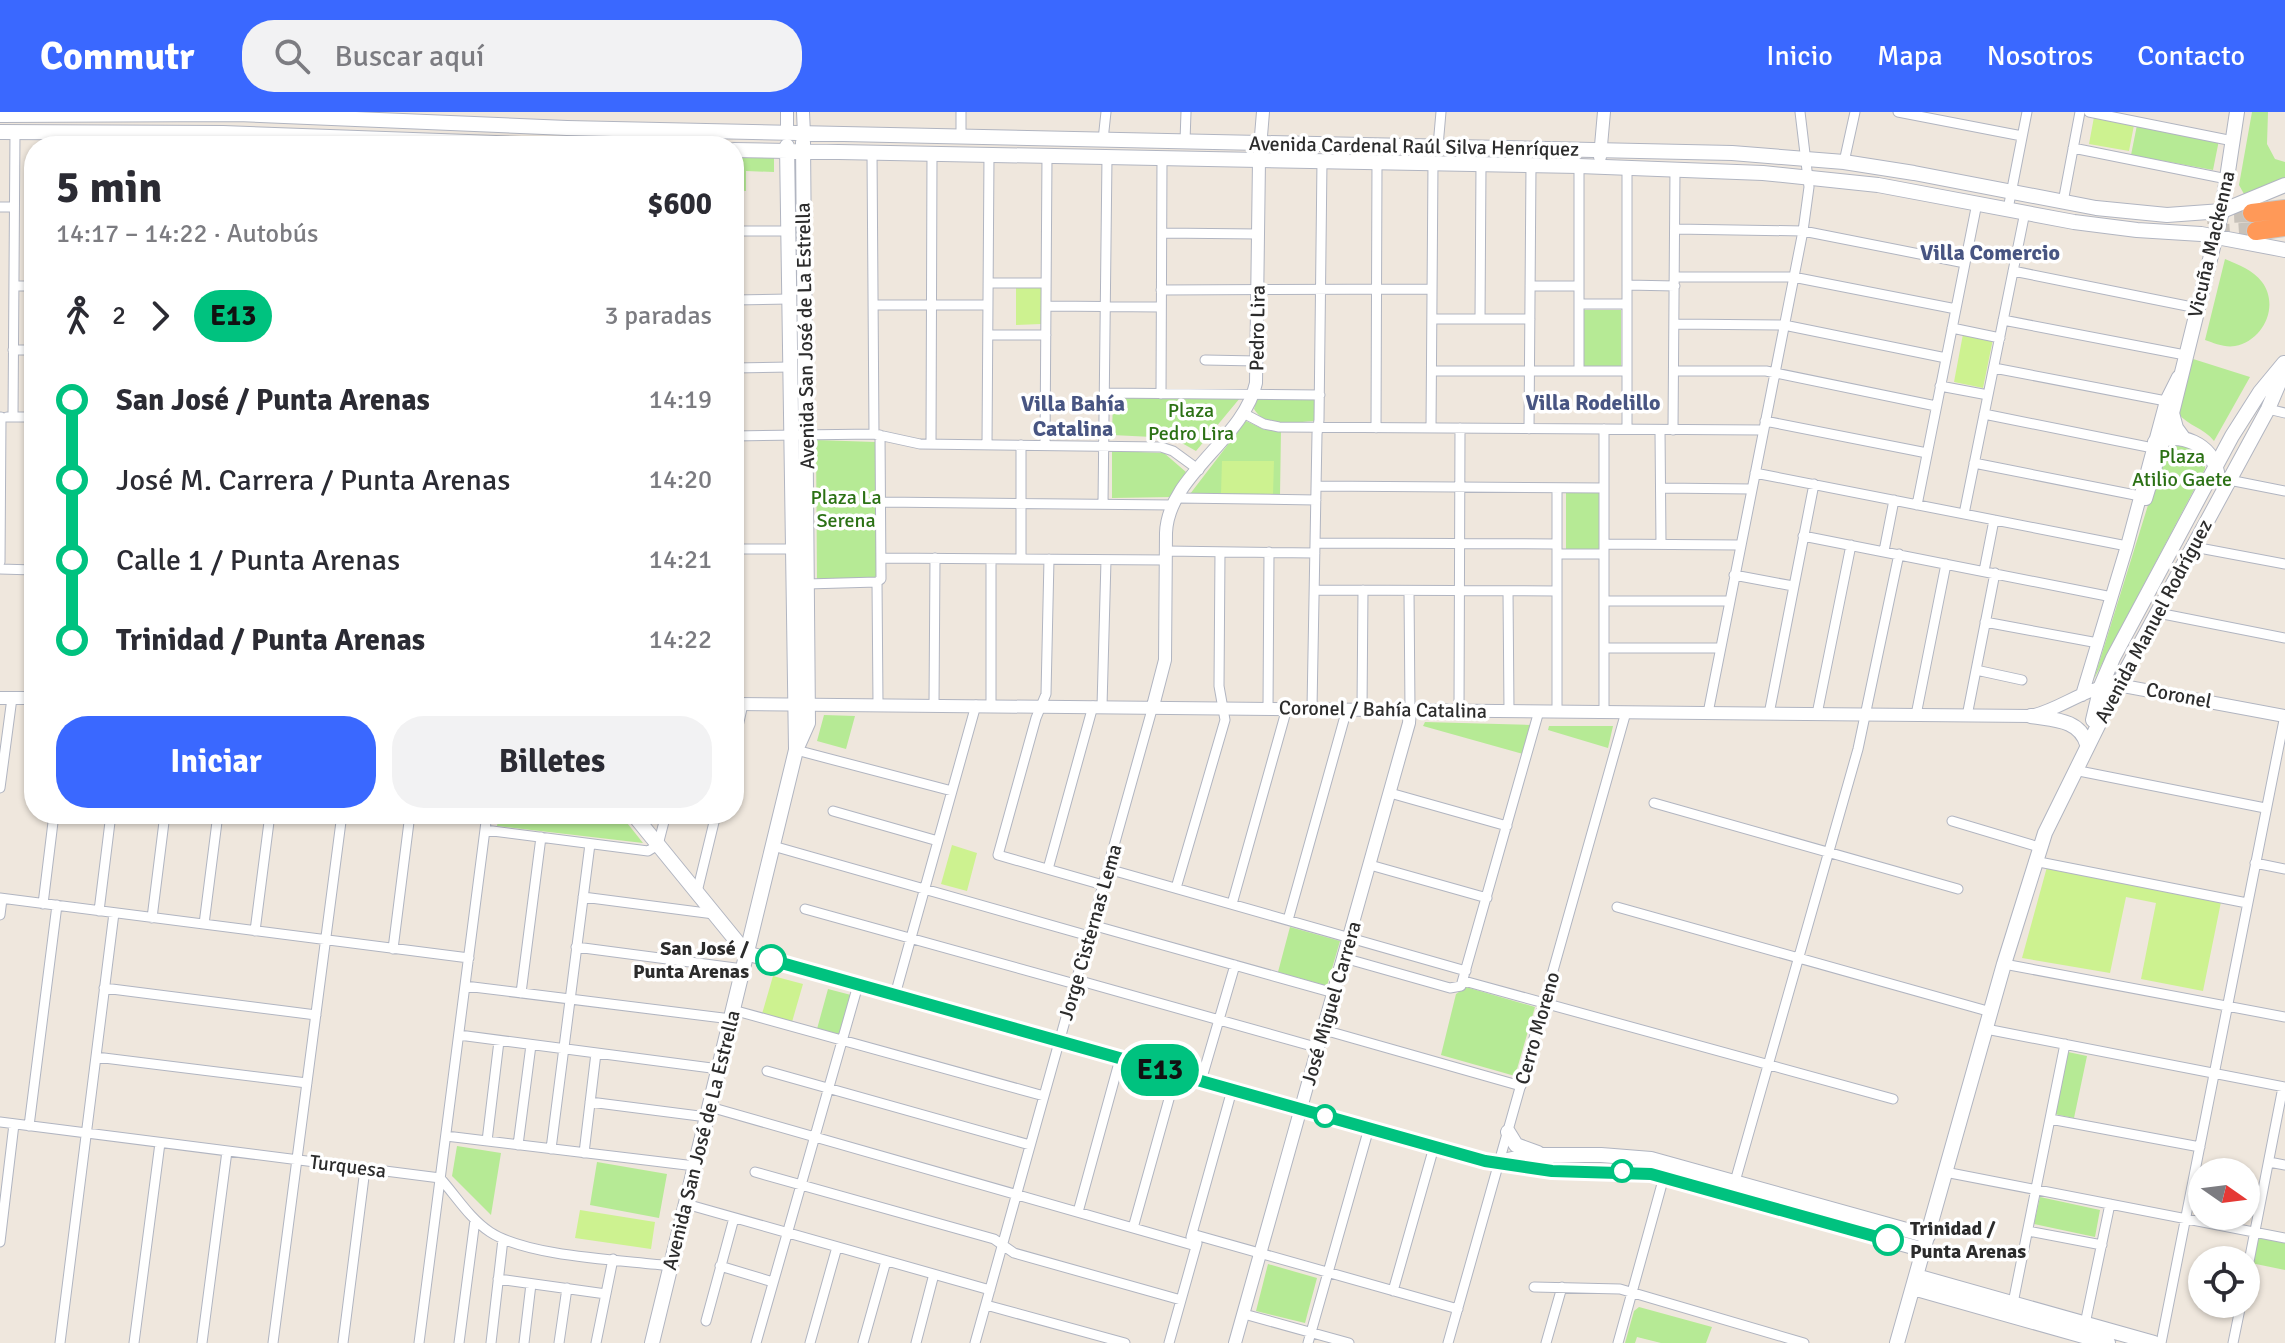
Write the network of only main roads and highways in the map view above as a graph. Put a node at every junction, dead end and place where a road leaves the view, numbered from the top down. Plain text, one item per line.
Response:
1 (543, 112) edge
2 (2237, 112) edge
3 (79, 113) edge
4 (311, 114) edge
5 (0, 115) edge
6 (364, 115) edge
7 (419, 116) edge
8 (532, 123) edge
9 (7, 132) edge
10 (787, 134) junction
11 (804, 134) junction
12 (54, 136) edge
13 (744, 150) edge
14 (787, 152) junction
15 (803, 152) junction
16 (2285, 185) edge
17 (2285, 209) edge
18 (2222, 211) junction
19 (2255, 222) junction
20 (2285, 227) edge
21 (2215, 236) junction
22 (2285, 250) edge
23 (2285, 362) edge
24 (2285, 369) edge
25 (798, 435) junction
26 (2184, 439) junction
27 (2158, 443) road end
28 (2216, 466) junction
29 (2216, 504) junction
30 (801, 704) junction
31 (2031, 716) road end
32 (2087, 744) junction
33 (641, 824) edge
34 (747, 952) junction
35 (1508, 1132) road end
36 (1546, 1155) junction
37 (1500, 1162) junction
38 (1666, 1170) junction
39 (1926, 1243) junction
40 (1915, 1282) junction
41 (652, 1343) edge
42 (1897, 1343) edge
43 (2108, 1343) edge
44 (2154, 1343) edge

1 - 8 main road
2 - 18 main road, Vicuña Mackenna
3 - 4 main road, Avenida Cardenal Raúl Silva Henríquez
3 - 5 main road, Avenida Cardenal Raúl Silva Henríquez
4 - 6 main road, Avenida Cardenal Raúl Silva Henríquez
6 - 7 main road, Avenida Cardenal Raúl Silva Henríquez
7 - 8 main road, Avenida Cardenal Raúl Silva Henríquez
8 - 10 main road, Avenida Cardenal Raúl Silva Henríquez
9 - 12 main road
10 - 11 main road, Avenida Cardenal Raúl Silva Henríquez
10 - 14 main road, Avenida San José de La Estrella
11 - 15 main road, Avenida San José de La Estrella
11 - 18 main road, Avenida Cardenal Raúl Silva Henríquez
13 - 14 main road, Avenida Cardenal Raúl Silva Henríquez
14 - 15 main road, Avenida Cardenal Raúl Silva Henríquez
14 - 25 main road, Avenida San José de La Estrella
15 - 21 main road, Avenida Cardenal Raúl Silva Henríquez
15 - 25 main road, Avenida San José de La Estrella
16 - 19 main road, Avenida Cardenal Raúl Silva Henríquez
17 - 19 highway
18 - 19 main road, Avenida Cardenal Raúl Silva Henríquez
18 - 21 main road, Vicuña Mackenna
19 - 20 highway
19 - 21 main road, Avenida Cardenal Raúl Silva Henríquez
19 - 22 main road, Avenida Cardenal Raúl Silva Henríquez
21 - 26 main road, Vicuña Mackenna
23 - 28 main road, Avenida Manuel Rodríguez
24 - 29 main road, Avenida Manuel Rodríguez
25 - 30 main road, Avenida San José de La Estrella
25 - 30 main road, Avenida San José de La Estrella
26 - 27 main road
26 - 28 main road
28 - 29 main road
28 - 32 main road, Avenida Manuel Rodríguez
29 - 32 main road, Avenida Manuel Rodríguez
30 - 34 main road, Avenida San José de La Estrella
31 - 32 main road
32 - 39 main road
33 - 34 main road
34 - 37 main road
34 - 41 main road, Avenida San José de La Estrella
35 - 36 main road
36 - 37 main road
36 - 38 main road
37 - 38 main road
38 - 39 main road
39 - 40 main road
40 - 42 main road
40 - 43 main road
40 - 44 main road

